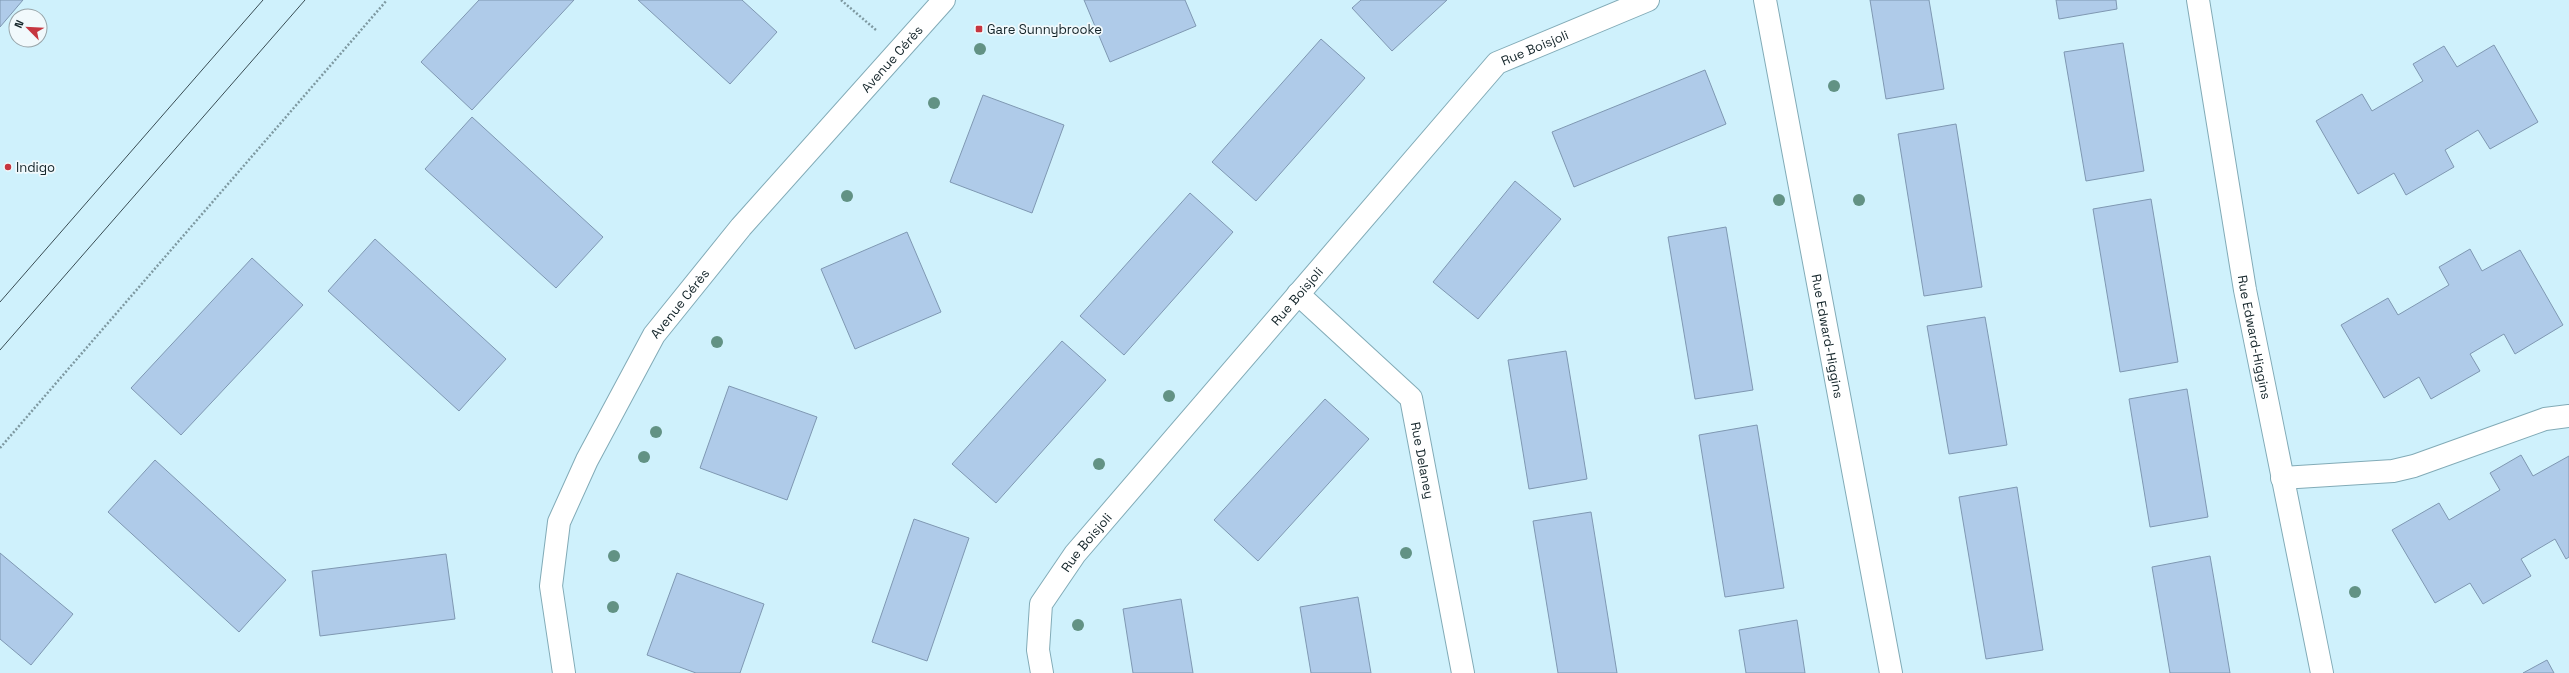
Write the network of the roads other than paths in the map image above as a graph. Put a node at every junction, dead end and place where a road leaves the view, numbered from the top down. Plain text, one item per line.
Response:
1 (944, 0) edge
2 (1648, 0) edge
3 (1765, 0) edge
4 (2198, 0) edge
5 (1298, 294) junction
6 (2569, 416) edge
7 (2282, 478) junction
8 (564, 673) edge
9 (1042, 673) edge
10 (1463, 673) edge
11 (1891, 673) edge
12 (2322, 673) edge

1 - 8 street, Avenue Cérès
2 - 5 street, Rue Boisjoli
3 - 11 street, Rue Edward-Higgins
4 - 7 street, Rue Edward-Higgins
5 - 9 street, Rue Boisjoli
5 - 10 street, Rue Delaney
6 - 7 street
7 - 12 street, Rue Edward-Higgins

